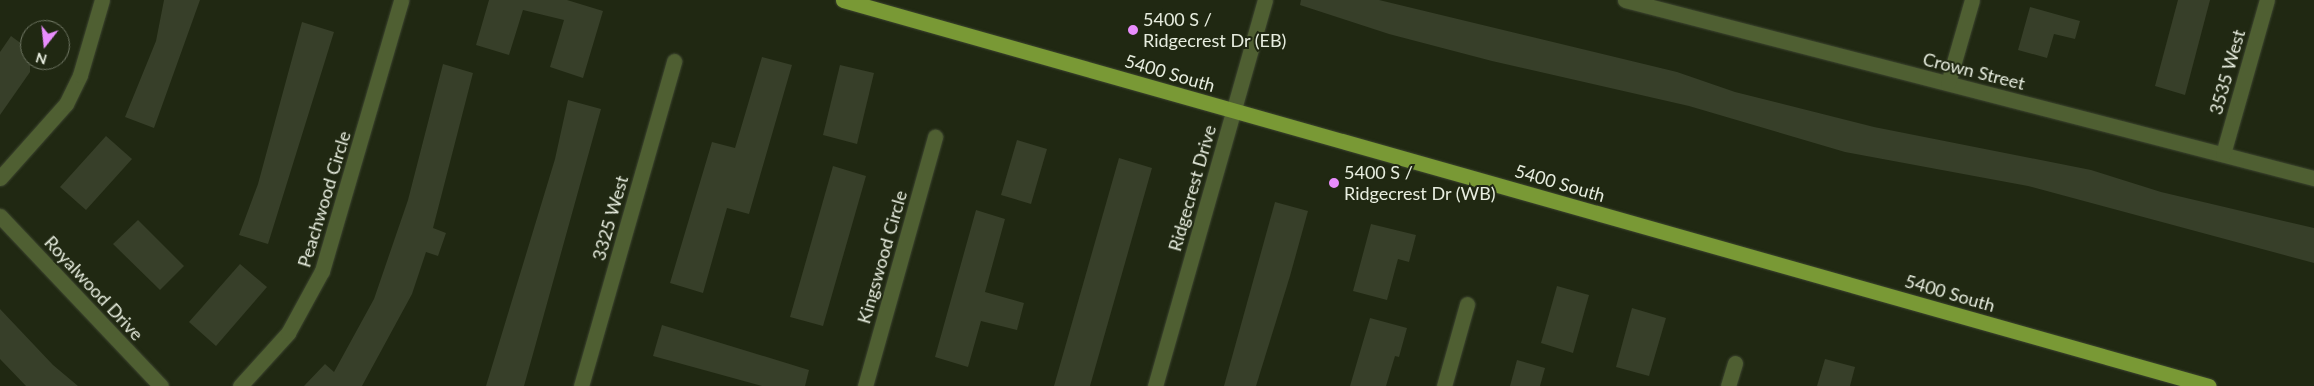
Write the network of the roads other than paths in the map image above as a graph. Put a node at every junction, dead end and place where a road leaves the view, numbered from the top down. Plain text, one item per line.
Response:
1 (102, 0) edge
2 (401, 0) edge
3 (843, 0) edge
4 (1265, 0) edge
5 (1625, 0) edge
6 (1972, 0) edge
7 (2267, 0) edge
8 (674, 61) dead end
9 (1948, 83) junction
10 (1234, 111) junction
11 (935, 137) dead end
12 (2223, 154) junction
13 (0, 178) edge
14 (2314, 178) edge
15 (0, 216) edge
16 (1467, 304) dead end
17 (1735, 362) dead end
18 (161, 386) edge
19 (240, 386) edge
20 (581, 386) edge
21 (865, 386) edge
22 (1155, 386) edge
23 (1444, 386) edge
24 (1728, 386) edge
25 (2209, 386) edge

1 - 13 street
2 - 19 street, Peachwood Circle
3 - 10 main road, 5400 South
4 - 10 street, Ridgecrest Drive
5 - 9 street, Crown Street
6 - 9 street
7 - 12 street, 3535 West
8 - 20 street, 3325 West
9 - 12 street, Crown Street
10 - 22 street, Ridgecrest Drive
10 - 25 main road, 5400 South
11 - 21 street, Kingswood Circle
12 - 14 street, Crown Street
15 - 18 street, Royalwood Drive
16 - 23 street
17 - 24 street

